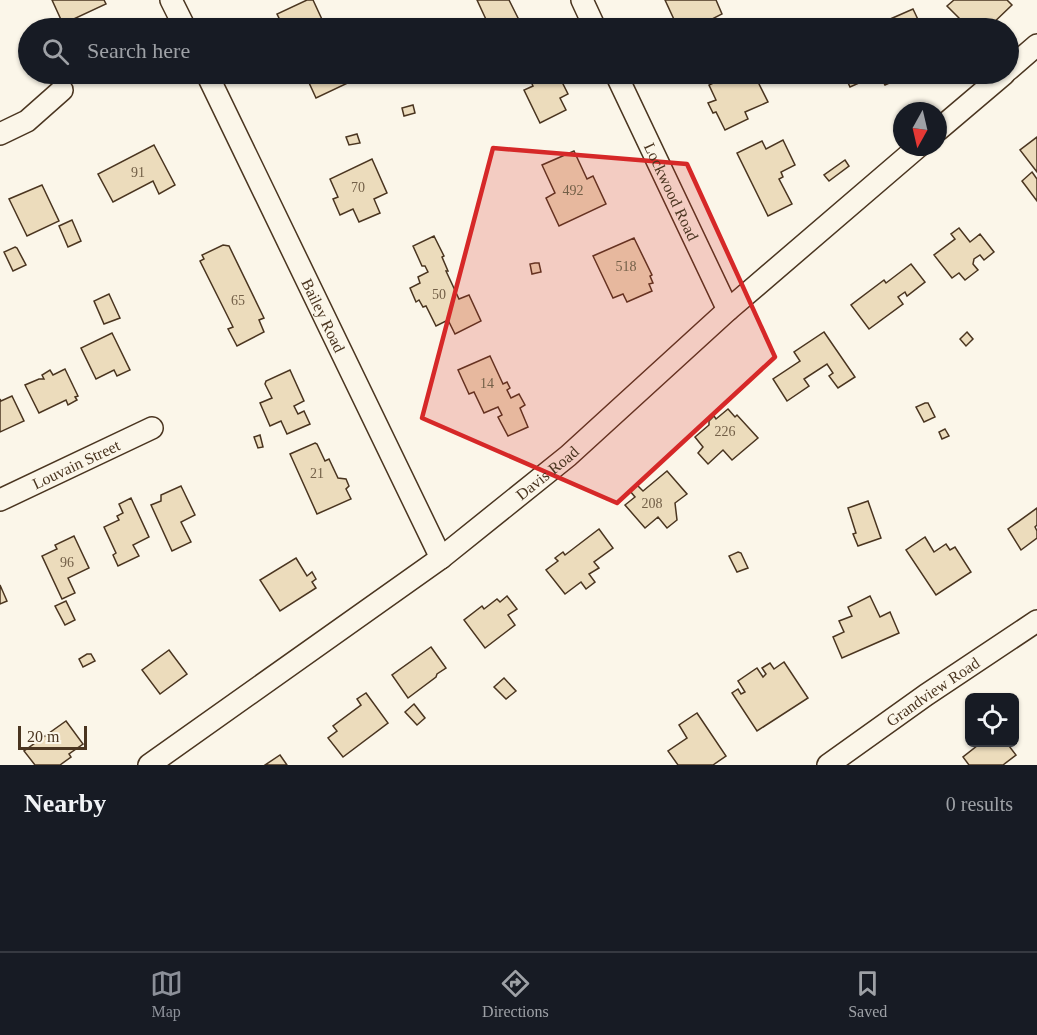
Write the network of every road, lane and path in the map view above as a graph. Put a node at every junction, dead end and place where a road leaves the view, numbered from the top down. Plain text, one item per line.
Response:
1 (171, 0) edge
2 (582, 0) edge
3 (180, 18) edge
4 (590, 18) edge
5 (1037, 45) edge
6 (1019, 61) edge
7 (212, 84) edge
8 (621, 84) edge
9 (992, 84) edge
10 (62, 90) dead end
11 (947, 122) edge
12 (0, 134) edge
13 (908, 156) edge
14 (728, 310) junction
15 (152, 428) dead end
16 (0, 500) edge
17 (441, 558) junction
18 (1037, 621) edge
19 (149, 765) edge
20 (828, 765) edge

1 - 3 street
2 - 4 street
5 - 6 street
7 - 17 street, Bailey Road
8 - 14 street, Lockwood Road
9 - 11 street
10 - 12 street
13 - 14 street, Davis Road
14 - 17 street, Davis Road
15 - 16 street, Louvain Street
17 - 19 street, Davis Road
18 - 20 street, Grandview Road

